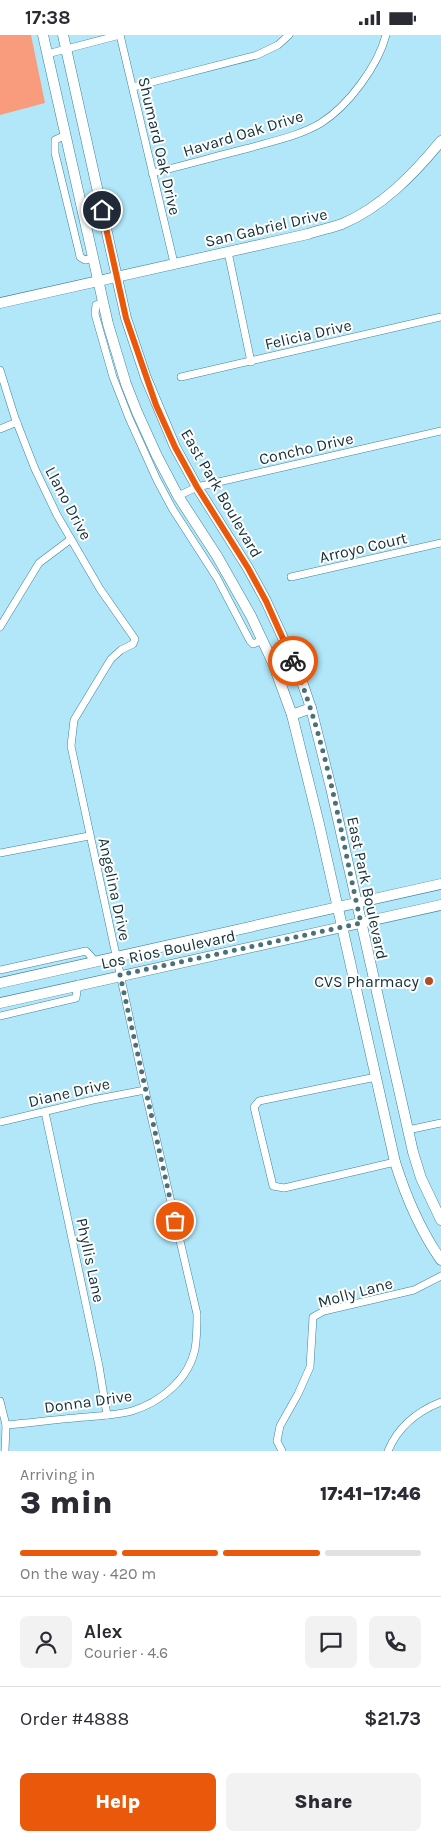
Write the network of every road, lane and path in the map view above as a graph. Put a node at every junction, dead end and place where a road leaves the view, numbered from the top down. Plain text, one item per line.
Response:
1 (43, 35) edge
2 (63, 35) edge
3 (120, 35) edge
4 (289, 35) edge
5 (386, 35) edge
6 (66, 49) junction
7 (47, 53) junction
8 (133, 87) junction
9 (441, 141) edge
10 (152, 173) junction
11 (228, 252) junction
12 (174, 263) junction
13 (117, 276) junction
14 (99, 280) junction
15 (103, 302) junction
16 (0, 303) edge
17 (441, 317) edge
18 (251, 362) junction
19 (0, 371) edge
20 (181, 377) dead end
21 (17, 422) junction
22 (0, 429) edge
23 (441, 431) edge
24 (197, 487) junction
25 (178, 496) junction
26 (71, 539) junction
27 (441, 543) edge
28 (291, 577) dead end
29 (0, 627) edge
30 (135, 639) joint
31 (262, 640) junction
32 (310, 708) junction
33 (292, 715) junction
34 (89, 836) junction
35 (0, 853) edge
36 (441, 884) edge
37 (356, 903) junction
38 (441, 905) edge
39 (338, 907) junction
40 (361, 923) junction
41 (342, 927) junction
42 (216, 935) junction
43 (217, 954) junction
44 (116, 957) junction
45 (96, 962) junction
46 (0, 970) edge
47 (120, 975) junction
48 (0, 983) edge
49 (78, 984) junction
50 (0, 1003) edge
51 (0, 1016) edge
52 (394, 1072) junction
53 (376, 1077) junction
54 (145, 1090) junction
55 (45, 1112) junction
56 (0, 1122) edge
57 (441, 1123) edge
58 (408, 1130) junction
59 (395, 1162) junction
60 (441, 1220) edge
61 (441, 1260) edge
62 (441, 1276) edge
63 (188, 1368) joint
64 (0, 1401) edge
65 (441, 1401) edge
66 (107, 1415) junction
67 (6, 1425) junction
68 (5, 1451) edge
69 (282, 1451) edge
70 (388, 1451) edge

1 - 7 main road, East Park Boulevard
2 - 6 main road, East Park Boulevard
3 - 6 street
3 - 8 street, Shumard Oak Drive
4 - 8 street
5 - 10 street, Havard Oak Drive
6 - 7 street
6 - 13 main road, East Park Boulevard
7 - 14 main road, East Park Boulevard
8 - 10 street, Shumard Oak Drive
9 - 11 main road, San Gabriel Drive
10 - 12 street, Shumard Oak Drive
11 - 12 main road, San Gabriel Drive
11 - 18 street
12 - 13 main road, San Gabriel Drive
13 - 14 main road, San Gabriel Drive
13 - 24 main road, East Park Boulevard
14 - 15 main road, East Park Boulevard
14 - 16 main road, San Gabriel Drive
15 - 25 main road, East Park Boulevard
15 - 31 street, East Park Boulevard
17 - 18 street, Felicia Drive
18 - 20 street, Felicia Drive
19 - 21 street, Llano Drive
21 - 22 street
21 - 26 street, Llano Drive
23 - 24 street, Concho Drive
24 - 25 street, Concho Drive
24 - 32 main road, East Park Boulevard
25 - 31 main road, East Park Boulevard
26 - 29 street
26 - 30 street, Llano Drive
27 - 28 street, Arroyo Court
30 - 34 street, Angelina Drive
31 - 33 main road, East Park Boulevard
32 - 33 main road
32 - 37 main road, East Park Boulevard
33 - 39 main road, East Park Boulevard
34 - 35 street
34 - 44 street, Angelina Drive
36 - 37 main road, Los Rios Boulevard
37 - 39 main road, Los Rios Boulevard
37 - 40 main road, East Park Boulevard
38 - 40 main road, Los Rios Boulevard
39 - 41 main road, East Park Boulevard
39 - 42 main road, Los Rios Boulevard
40 - 41 main road, Los Rios Boulevard
40 - 52 main road, East Park Boulevard
41 - 43 main road, Los Rios Boulevard
41 - 53 main road, East Park Boulevard
42 - 43 main road
42 - 44 main road, Los Rios Boulevard
43 - 47 main road, Los Rios Boulevard
44 - 45 main road, Los Rios Boulevard
44 - 47 street, Angelina Drive
45 - 46 street, Los Rios Boulevard
45 - 48 main road, Los Rios Boulevard
47 - 49 main road, Los Rios Boulevard
47 - 54 street, Angelina Drive
49 - 50 main road, Los Rios Boulevard
49 - 51 street
52 - 53 main road
52 - 58 main road, East Park Boulevard
53 - 59 main road, East Park Boulevard
53 - 59 street
54 - 55 street, Diane Drive
54 - 63 street, Angelina Drive
55 - 56 street, Diane Drive
55 - 66 street, Phyllis Lane
57 - 58 street
58 - 60 main road, East Park Boulevard
59 - 61 main road, East Park Boulevard
62 - 69 street, Molly Lane
63 - 66 street, Donna Drive
64 - 67 street
65 - 70 street
66 - 67 street, Donna Drive
67 - 68 street

